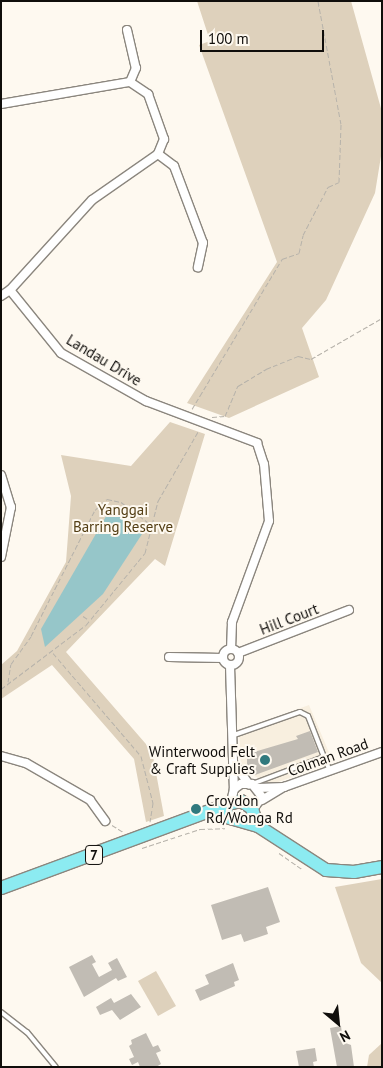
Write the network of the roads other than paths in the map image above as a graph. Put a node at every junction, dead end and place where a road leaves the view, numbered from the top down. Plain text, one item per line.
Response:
1 (126, 30) dead end
2 (130, 82) junction
3 (1, 104) edge
4 (158, 154) junction
5 (198, 267) dead end
6 (10, 290) junction
7 (1, 296) edge
8 (1, 475) edge
9 (1, 557) edge
10 (349, 610) dead end
11 (234, 651) junction
12 (169, 657) dead end
13 (223, 658) junction
14 (230, 665) junction
15 (234, 735) junction
16 (382, 752) edge
17 (1, 756) edge
18 (324, 757) junction
19 (235, 765) junction
20 (330, 771) junction
21 (253, 786) junction
22 (284, 788) junction
23 (234, 789) junction
24 (255, 811) junction
25 (230, 813) junction
26 (105, 821) road end
27 (382, 867) edge
28 (1, 888) edge
29 (1, 1012) edge
30 (56, 1067) edge

1 - 2 street
2 - 3 street
2 - 4 street
4 - 5 street
4 - 6 street
6 - 7 street
6 - 11 street, Landau Drive
8 - 9 street
10 - 11 street, Hill Court
11 - 13 street
11 - 14 street
12 - 13 street
13 - 14 street
14 - 15 street
15 - 18 lane
15 - 19 street
16 - 20 street, Colman Road
17 - 26 street
18 - 20 lane
18 - 21 lane
19 - 21 street
19 - 23 street
20 - 22 street, Colman Road
21 - 22 street, Colman Road
21 - 23 street, Colman Road
21 - 24 street
22 - 24 street, Colman Road
23 - 25 street
24 - 25 main road, 7
24 - 25 main road, 7
24 - 27 main road
25 - 28 main road, 7
29 - 30 lane

